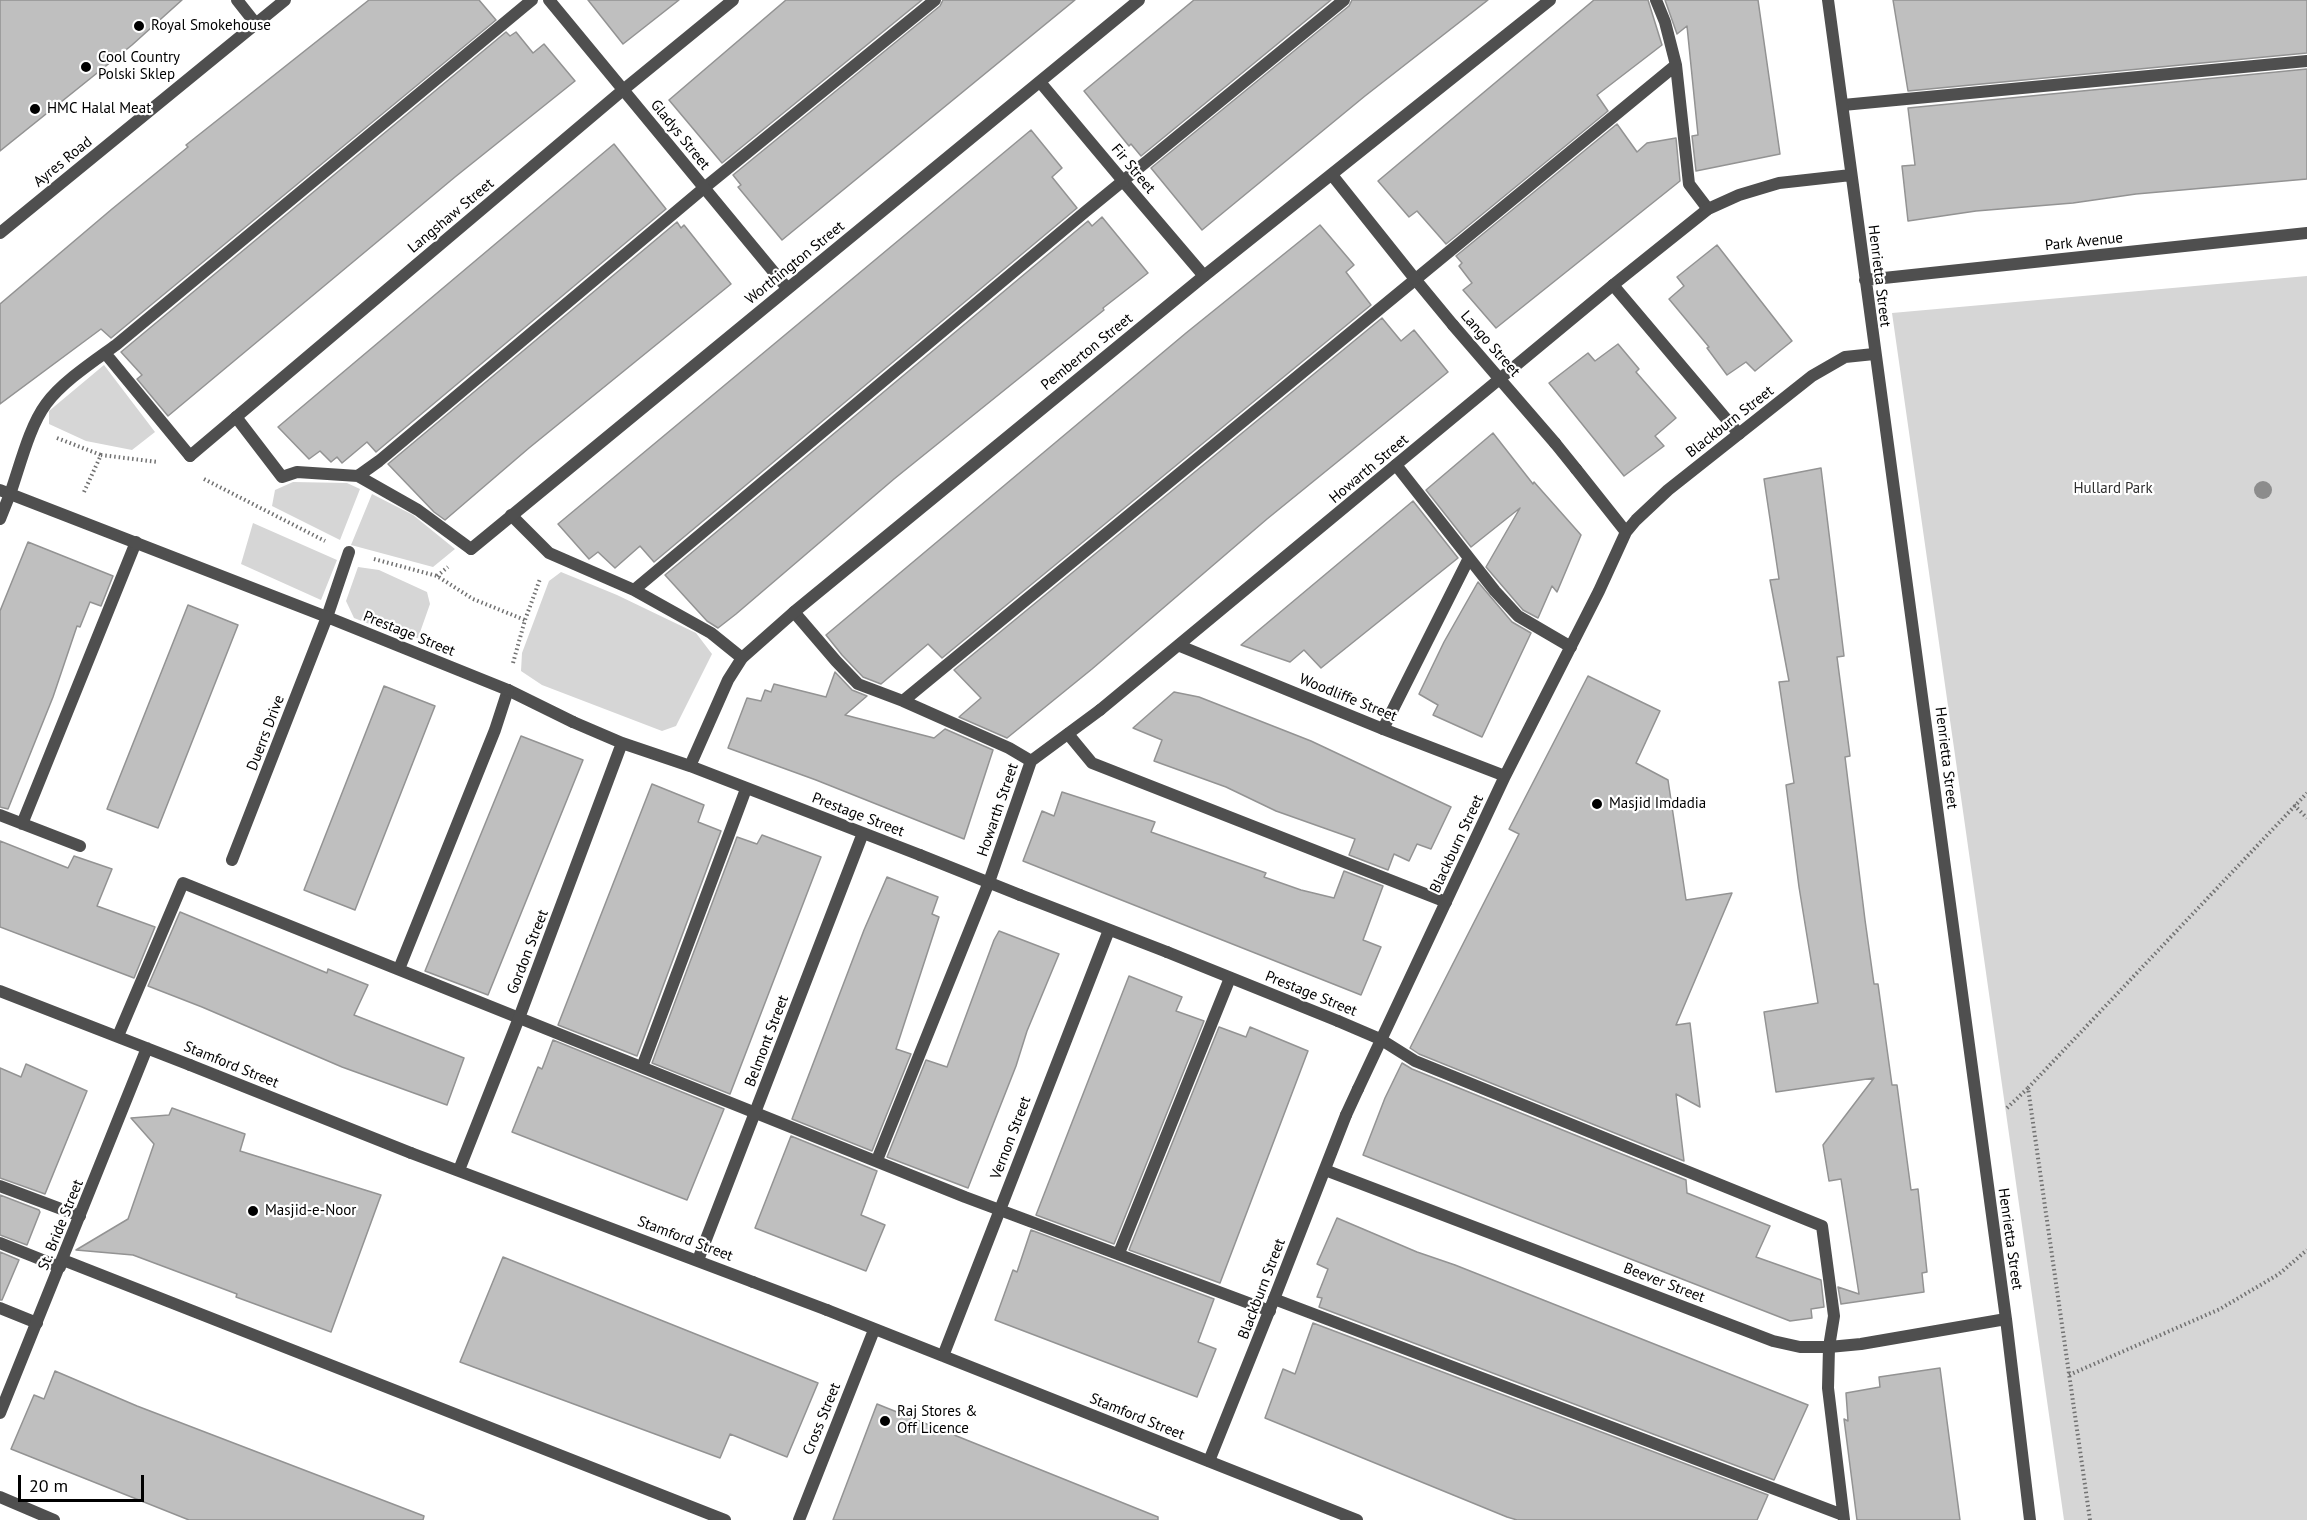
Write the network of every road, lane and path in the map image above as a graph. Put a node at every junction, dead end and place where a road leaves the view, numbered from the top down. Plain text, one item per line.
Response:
1 (237, 0) edge
2 (285, 0) edge
3 (532, 0) edge
4 (549, 0) edge
5 (733, 0) edge
6 (935, 0) edge
7 (1138, 0) edge
8 (1344, 0) edge
9 (1550, 0) edge
10 (1656, 0) edge
11 (1828, 0) edge
12 (256, 24) junction
13 (2307, 61) edge
14 (1676, 65) junction
15 (1040, 82) junction
16 (623, 90) junction
17 (1843, 105) junction
18 (1851, 175) junction
19 (1332, 176) junction
20 (1123, 181) junction
21 (704, 188) junction
22 (1708, 209) junction
23 (0, 233) edge
24 (2307, 233) edge
25 (1204, 276) junction
26 (1415, 279) junction
27 (1865, 280) junction
28 (1613, 285) junction
29 (787, 288) junction
30 (105, 353) junction
31 (1874, 354) junction
32 (1501, 378) junction
33 (236, 417) junction
34 (33, 429) junction
35 (1739, 434) junction
36 (102, 455) junction
37 (167, 464) dead end
38 (1396, 465) junction
39 (198, 476) dead end
40 (358, 476) junction
41 (5, 492) edge
42 (512, 515) junction
43 (72, 517) junction
44 (0, 519) edge
45 (1626, 532) junction
46 (136, 542) junction
47 (349, 552) junction
48 (549, 553) junction
49 (1469, 558) junction
50 (634, 590) junction
51 (794, 612) junction
52 (327, 617) junction
53 (525, 620) junction
54 (1180, 646) junction
55 (1571, 647) junction
56 (742, 658) junction
57 (508, 690) junction
58 (903, 701) junction
59 (1383, 729) junction
60 (1068, 734) junction
61 (622, 743) junction
62 (1031, 761) junction
63 (690, 766) junction
64 (1505, 776) junction
65 (746, 789) junction
66 (2307, 793) edge
67 (2294, 805) junction
68 (0, 815) edge
69 (2307, 818) edge
70 (22, 824) junction
71 (863, 833) junction
72 (80, 846) dead end
73 (232, 860) dead end
74 (989, 882) junction
75 (1446, 902) junction
76 (1108, 930) junction
77 (399, 969) junction
78 (1230, 978) junction
79 (0, 991) edge
80 (519, 1018) junction
81 (118, 1036) junction
82 (1380, 1039) junction
83 (147, 1048) junction
84 (642, 1067) junction
85 (755, 1112) junction
86 (877, 1160) junction
87 (459, 1170) junction
88 (1324, 1170) junction
89 (0, 1186) edge
90 (999, 1210) junction
91 (80, 1216) junction
92 (0, 1244) edge
93 (2307, 1250) edge
94 (1119, 1253) junction
95 (698, 1260) junction
96 (62, 1264) junction
97 (1272, 1305) junction
98 (0, 1308) edge
99 (2006, 1320) junction
100 (37, 1323) junction
101 (874, 1330) junction
102 (1829, 1347) junction
103 (943, 1356) junction
104 (2068, 1375) junction
105 (0, 1413) edge
106 (1209, 1461) junction
107 (0, 1497) edge
108 (1843, 1518) edge
109 (54, 1520) edge
110 (724, 1520) edge
111 (799, 1520) edge
112 (1357, 1520) edge
113 (2030, 1520) edge
114 (2090, 1520) edge

1 - 12 street
2 - 12 street, Ayres Road
3 - 30 street
4 - 16 street, Gladys Street
5 - 16 street, Langshaw Street
6 - 21 street
7 - 15 street, Worthington Street
8 - 20 street
9 - 19 street, Pemberton Street
10 - 14 street
11 - 17 street, Henrietta Street
12 - 23 street, Ayres Road
13 - 17 street
14 - 22 street
14 - 26 street
15 - 20 street, Fir Street
15 - 29 street, Worthington Street
16 - 21 street, Gladys Street
16 - 33 street, Langshaw Street
17 - 18 street, Henrietta Street
18 - 22 street, Howarth Street
18 - 27 street, Henrietta Street
19 - 25 street, Pemberton Street
19 - 26 street, Lango Street
20 - 25 street, Fir Street
20 - 50 street
21 - 29 street, Gladys Street
21 - 40 street
22 - 28 street, Howarth Street
24 - 27 street, Park Avenue
25 - 51 street, Pemberton Street
26 - 32 street, Lango Street
26 - 58 street
27 - 31 street, Henrietta Street
28 - 32 street, Howarth Street
28 - 35 street
29 - 42 street, Worthington Street
30 - 33 street, Langshaw Street
30 - 34 street
31 - 35 street, Blackburn Street
31 - 99 street, Henrietta Street
32 - 38 street, Howarth Street
32 - 45 street, Lango Street
33 - 40 street
34 - 36 path
34 - 41 street
35 - 45 street, Blackburn Street
36 - 37 path
36 - 43 path
38 - 49 street
38 - 54 street, Howarth Street
39 - 47 path
40 - 42 street, Worthington Street
41 - 43 street, Prestage Street
41 - 44 street
42 - 48 street
43 - 46 street, Prestage Street
45 - 55 street, Blackburn Street
46 - 52 street, Prestage Street
46 - 70 street
47 - 52 street
47 - 53 path
48 - 50 street
48 - 53 path
49 - 55 street
49 - 59 street
50 - 56 street
51 - 56 street, Pemberton Street
51 - 58 street
52 - 57 street, Prestage Street
52 - 73 street, Duerrs Drive
53 - 57 path
54 - 59 street, Woodliffe Street
54 - 60 street, Howarth Street
55 - 64 street, Blackburn Street
56 - 63 street, Pemberton Street
57 - 61 street, Prestage Street
57 - 77 street
58 - 62 street
59 - 64 street, Woodliffe Street
60 - 62 street, Howarth Street
60 - 75 street
61 - 63 street, Prestage Street
61 - 80 street, Gordon Street
62 - 74 street, Howarth Street
63 - 65 street, Prestage Street
64 - 75 street, Blackburn Street
65 - 71 street, Prestage Street
65 - 84 street
66 - 67 path
67 - 69 path
67 - 104 path
68 - 70 street
70 - 72 street
71 - 74 street, Prestage Street
71 - 85 street, Belmont Street
74 - 76 street, Prestage Street
74 - 86 street, Howarth Street
75 - 82 street, Blackburn Street
76 - 78 street, Prestage Street
76 - 90 street, Vernon Street
77 - 80 street
77 - 81 street
78 - 82 street, Prestage Street
78 - 94 street
79 - 81 street, Stamford Street
80 - 84 street
80 - 87 street, Gordon Street
81 - 83 street, Stamford Street
82 - 88 street, Blackburn Street
82 - 102 street, Prestage Street
83 - 87 street, Stamford Street
83 - 91 street, St. Bride Street
84 - 85 street
85 - 86 street
85 - 95 street, Belmont Street
86 - 90 street
87 - 95 street, Stamford Street
88 - 97 street, Blackburn Street
88 - 102 street, Beever Street
89 - 91 street
90 - 94 street
90 - 103 street, Vernon Street
91 - 96 street, St. Bride Street
92 - 96 street
93 - 104 path
94 - 97 street
95 - 101 street, Stamford Street
96 - 100 street, St. Bride Street
96 - 110 street
97 - 106 street, Blackburn Street
97 - 108 street
98 - 100 street
99 - 102 street, Beever Street
99 - 113 street, Henrietta Street
100 - 105 street, St. Bride Street
101 - 103 street, Stamford Street
101 - 111 street, Cross Street
102 - 108 street
103 - 106 street, Stamford Street
104 - 114 path
106 - 112 street, Stamford Street
107 - 109 street

